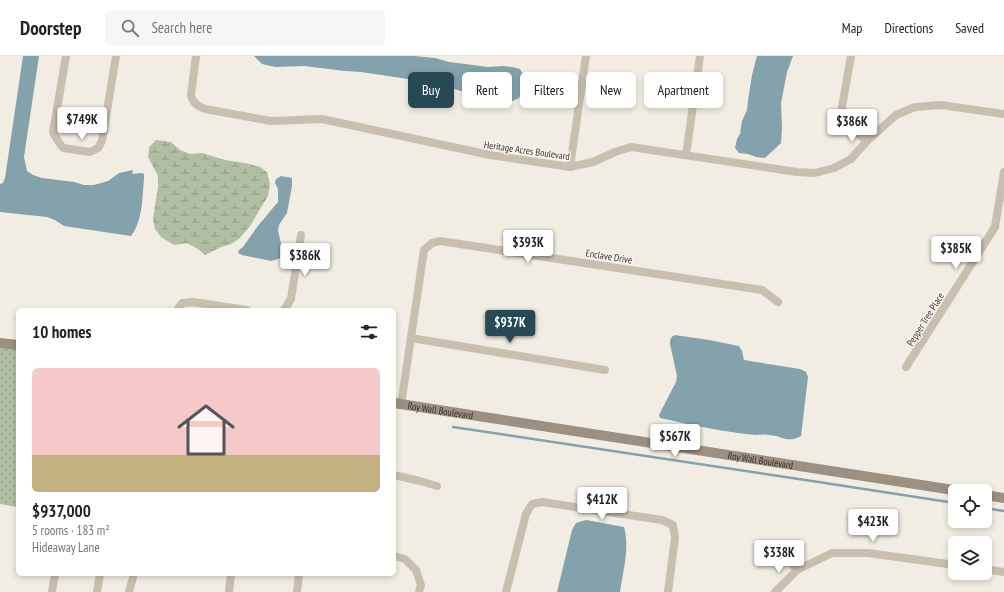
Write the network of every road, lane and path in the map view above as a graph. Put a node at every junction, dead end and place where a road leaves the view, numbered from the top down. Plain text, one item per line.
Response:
1 (66, 56) edge
2 (116, 56) edge
3 (196, 56) edge
4 (586, 56) edge
5 (700, 56) edge
6 (851, 56) edge
7 (1004, 114) edge
8 (867, 141) junction
9 (686, 155) junction
10 (570, 167) junction
11 (1004, 172) edge
12 (302, 234) dead end
13 (778, 302) dead end
14 (178, 308) edge
15 (234, 308) edge
16 (285, 308) edge
17 (411, 338) junction
18 (0, 343) edge
19 (16, 345) edge
20 (906, 367) dead end
21 (605, 370) dead end
22 (397, 404) edge
23 (396, 475) edge
24 (437, 486) dead end
25 (948, 489) edge
26 (992, 496) edge
27 (1004, 498) edge
28 (777, 548) dead end
29 (396, 557) edge
30 (948, 564) edge
31 (797, 570) junction
32 (992, 570) edge
33 (1004, 572) edge
34 (55, 576) edge
35 (100, 576) edge
36 (133, 576) edge
37 (231, 576) edge
38 (299, 576) edge
39 (52, 592) edge
40 (97, 592) edge
41 (129, 592) edge
42 (229, 592) edge
43 (297, 592) edge
44 (419, 592) edge
45 (506, 592) edge
46 (668, 592) edge
47 (775, 592) edge

1 - 2 street
3 - 10 street, Heritage Acres Boulevard
4 - 10 street
5 - 9 street
6 - 8 street
7 - 8 street, Heritage Acres Boulevard
8 - 9 street, Heritage Acres Boulevard
9 - 10 street, Heritage Acres Boulevard
11 - 20 street, Pepper Tree Place
12 - 16 street
13 - 17 street, Enclave Drive
14 - 15 street
17 - 21 street
17 - 22 street, Enclave Drive
18 - 19 street
22 - 25 street, Roy Wall Boulevard
23 - 24 street
26 - 27 street
28 - 31 street
29 - 44 street
30 - 31 street
31 - 47 street
32 - 33 street
34 - 39 street
35 - 40 street
36 - 41 street
37 - 42 street
38 - 43 street
45 - 46 street

